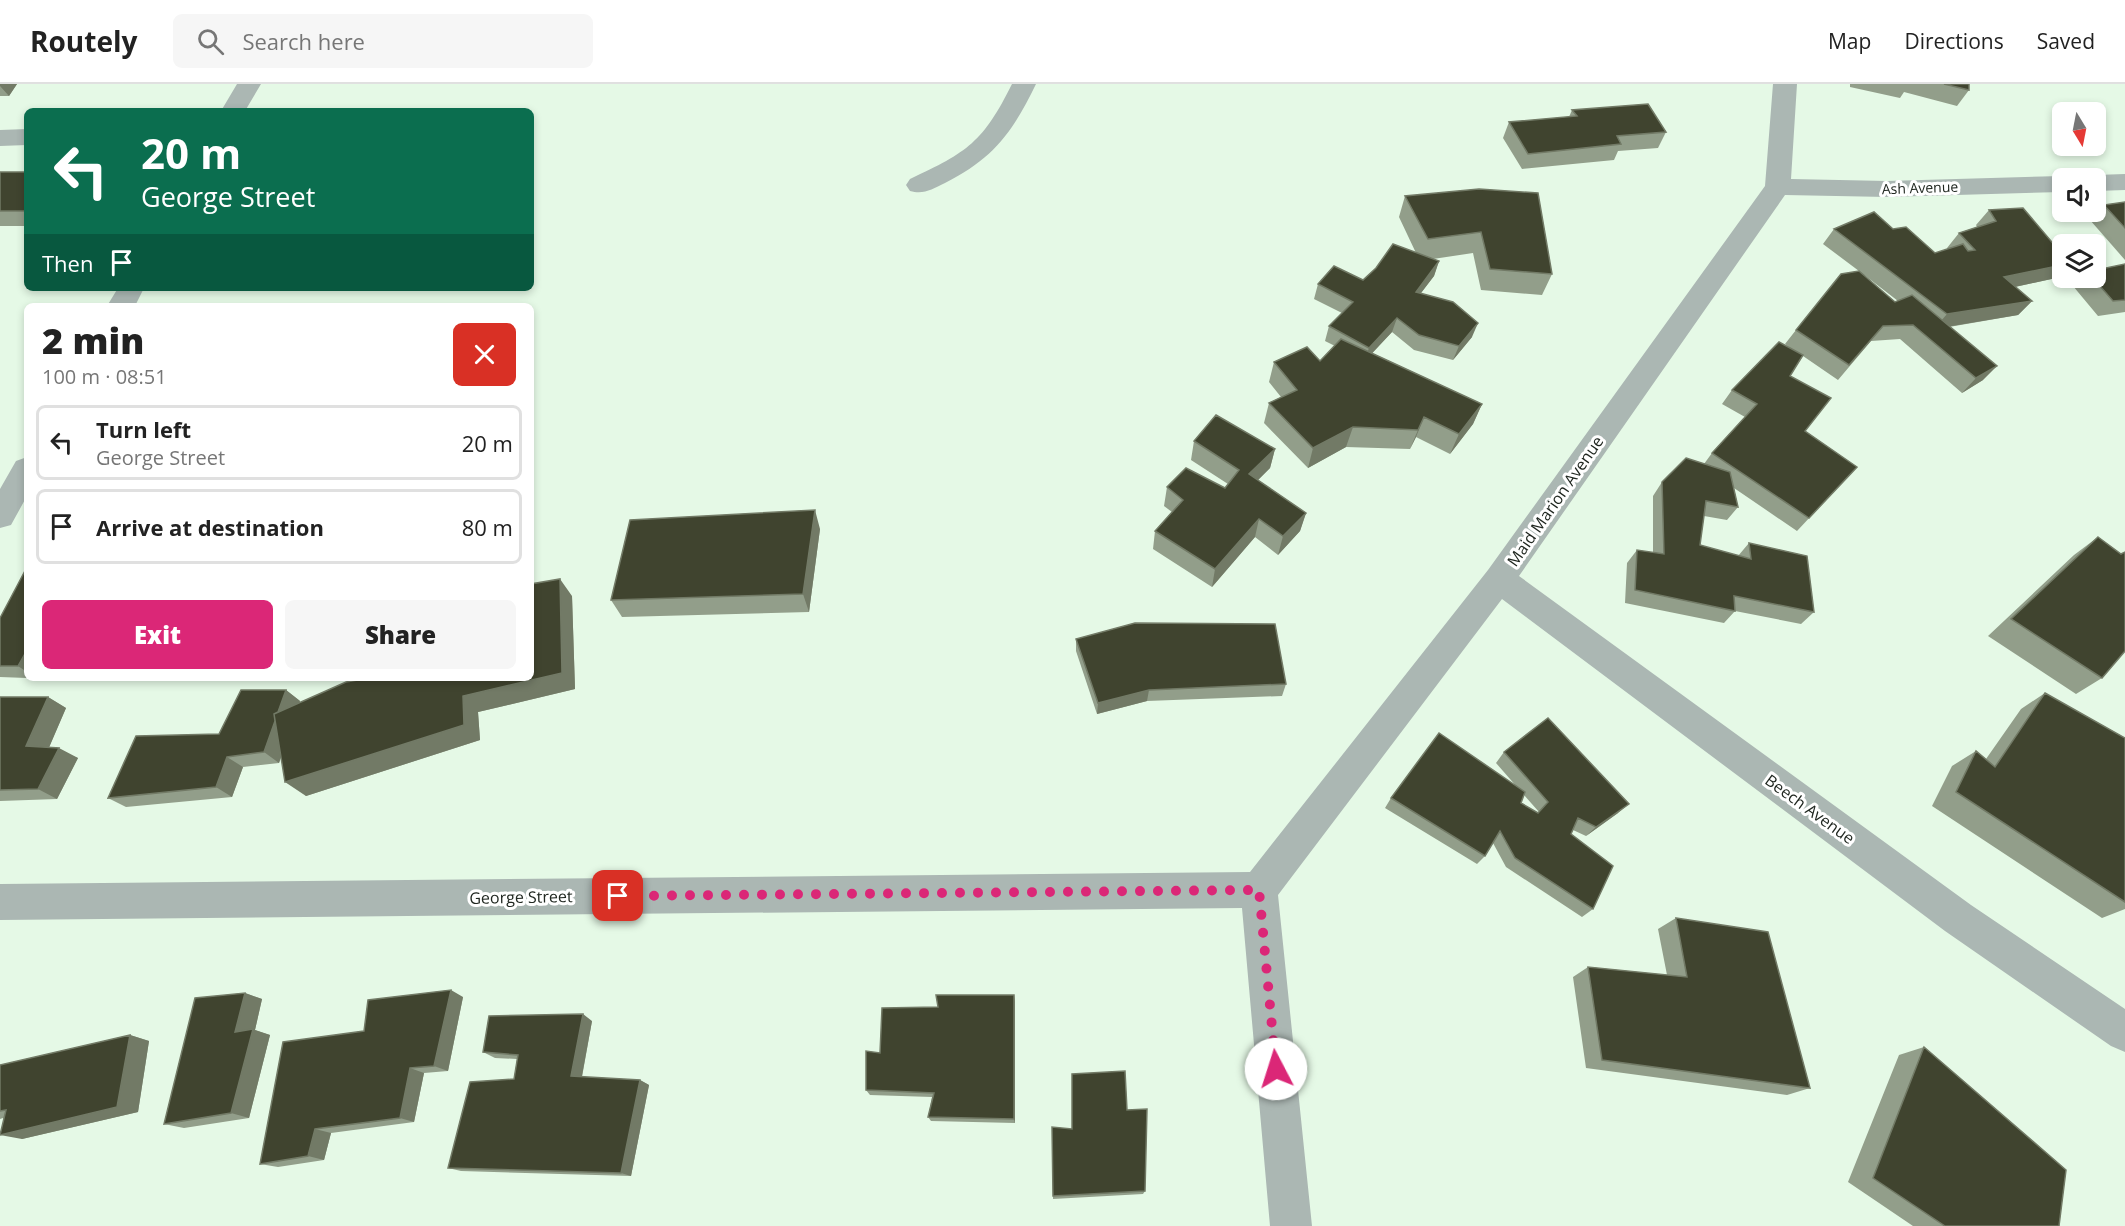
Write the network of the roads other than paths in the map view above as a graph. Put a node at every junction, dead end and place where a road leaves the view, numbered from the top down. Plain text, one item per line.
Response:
1 (249, 84) edge
2 (1024, 84) edge
3 (1785, 84) edge
4 (235, 108) edge
5 (24, 137) edge
6 (0, 138) edge
7 (2125, 182) edge
8 (2106, 183) edge
9 (2052, 184) edge
10 (919, 185) dead end
11 (1778, 186) junction
12 (24, 474) edge
13 (0, 516) edge
14 (1499, 579) junction
15 (1259, 890) junction
16 (0, 902) edge
17 (2125, 1032) edge
18 (1291, 1226) edge

1 - 4 street
2 - 10 street
3 - 11 street
5 - 6 street
7 - 8 street
9 - 11 street, Ash Avenue
11 - 14 street, Maid Marion Avenue
12 - 13 street
14 - 15 street, Maid Marion Avenue
14 - 17 street, Beech Avenue
15 - 16 street, George Street
15 - 18 street

